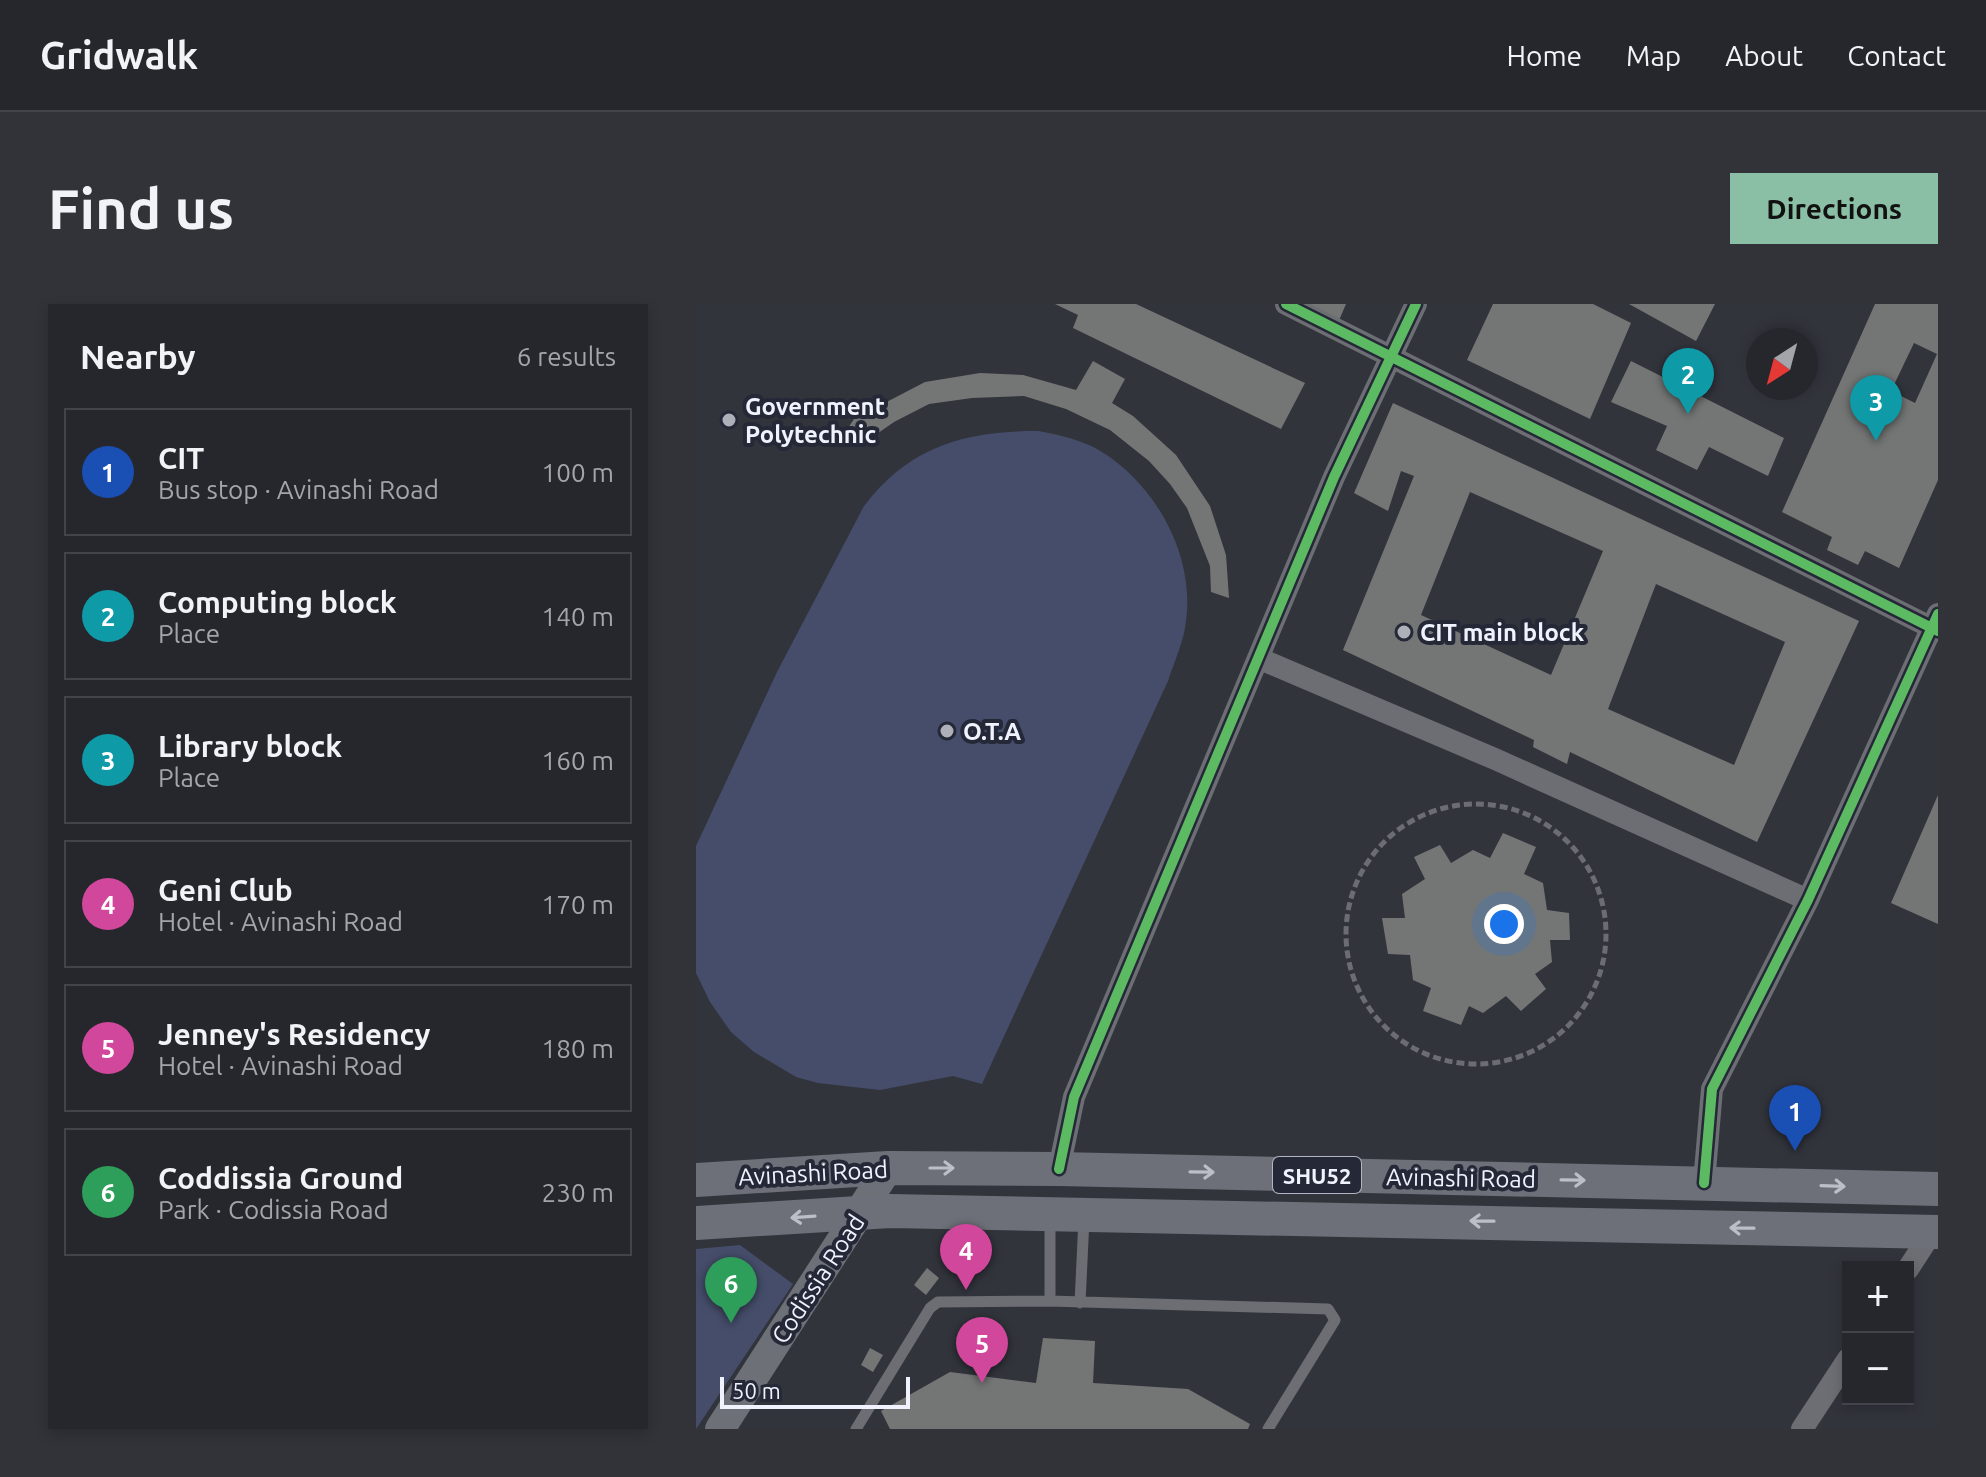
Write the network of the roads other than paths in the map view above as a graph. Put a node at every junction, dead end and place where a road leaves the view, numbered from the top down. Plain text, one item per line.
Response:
1 (1286, 304) edge
2 (1416, 304) edge
3 (1392, 356) junction
4 (1936, 624) edge
5 (1258, 658) junction
6 (1808, 900) junction
7 (888, 1168) junction
8 (1059, 1169) junction
9 (696, 1180) edge
10 (1704, 1183) junction
11 (1938, 1189) edge
12 (861, 1213) junction
13 (1050, 1214) junction
14 (1084, 1214) junction
15 (696, 1223) edge
16 (1935, 1232) edge
17 (1914, 1261) edge
18 (1050, 1301) junction
19 (1080, 1303) junction
20 (1842, 1368) edge
21 (720, 1429) edge
22 (856, 1429) edge
23 (1268, 1429) edge
24 (1802, 1429) edge

1 - 3 street
2 - 3 street
3 - 4 street
3 - 5 street
4 - 6 street
5 - 6 street
5 - 8 street
6 - 10 street
7 -> 8 main road, Avinashi Road / SHU52
7 - 9 main road, Avinashi Road / SHU52
7 - 12 street, Codissia Road
8 -> 10 main road, Avinashi Road / SHU52
10 -> 11 main road, Avinashi Road / SHU52
12 - 13 main road, Avinashi Road / SHU52
12 -> 15 main road, Avinashi Road / SHU52
12 - 21 street, Codissia Road
13 - 14 main road, Avinashi Road / SHU52
13 - 18 lane
16 -> 14 main road, Avinashi Road / SHU52
14 - 19 lane
16 - 17 street
18 - 19 lane
18 - 22 lane
19 - 23 lane
20 - 24 street

